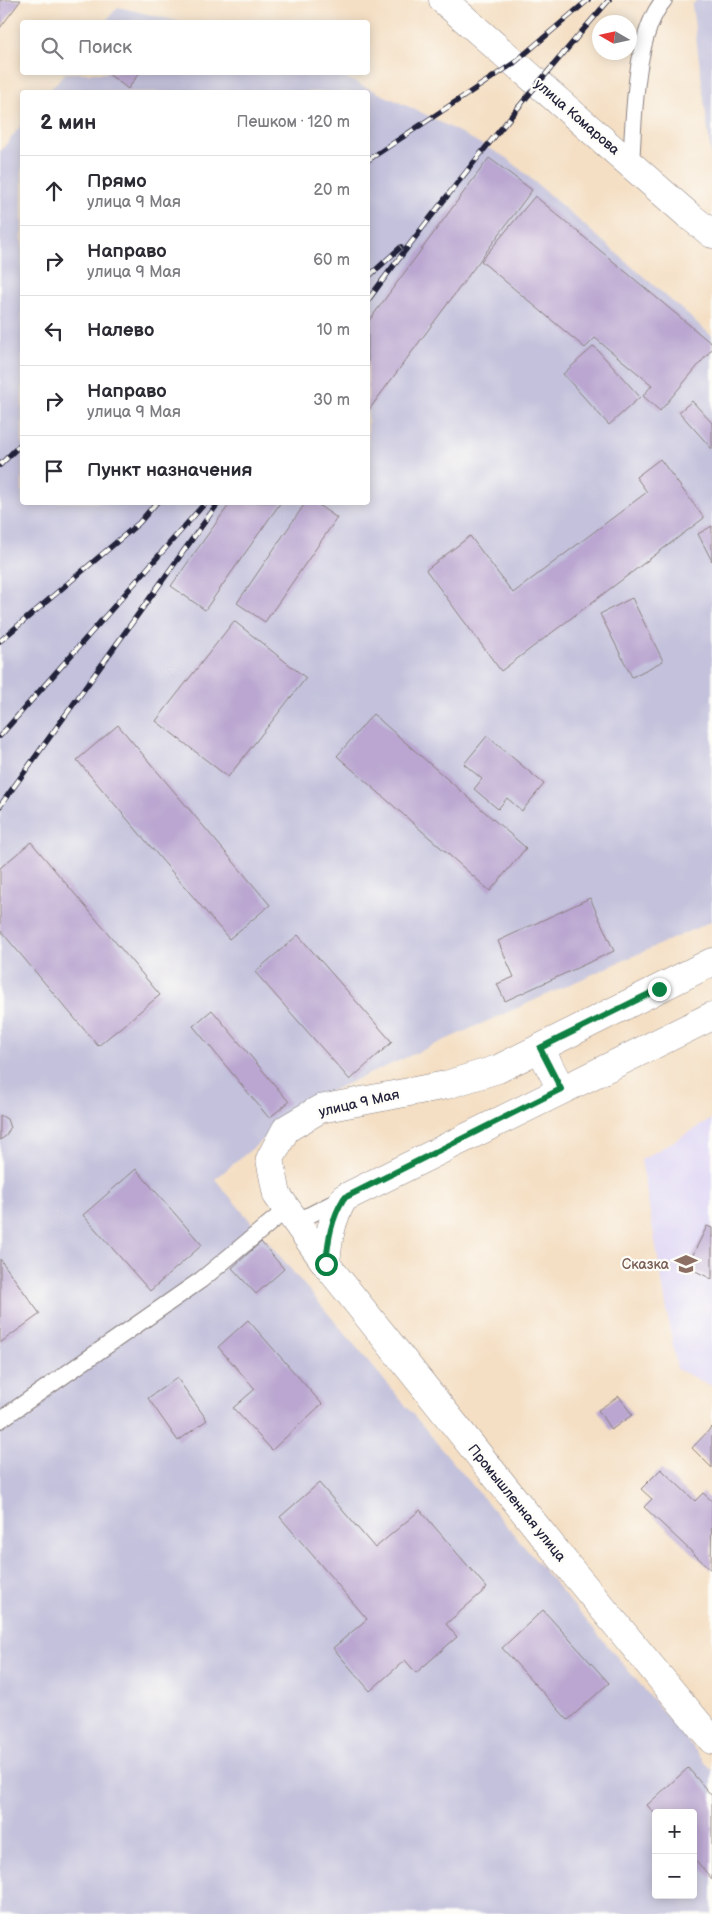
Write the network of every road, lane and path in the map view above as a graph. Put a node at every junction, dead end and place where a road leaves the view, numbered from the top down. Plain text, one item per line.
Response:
1 (443, 0) edge
2 (664, 0) edge
3 (631, 165) junction
4 (712, 234) edge
5 (712, 962) edge
6 (712, 1016) edge
7 (540, 1048) junction
8 (561, 1089) junction
9 (344, 1198) junction
10 (292, 1215) junction
11 (326, 1264) junction
12 (0, 1420) edge
13 (712, 1740) edge

1 - 3 street, улица Комарова
2 - 3 lane
3 - 4 street, улица Комарова
5 - 7 street, улица 9 Мая
6 - 8 street
7 - 8 street
7 - 10 street, улица 9 Мая
8 - 9 street
9 - 10 lane
9 - 11 street
10 - 11 street, улица 9 Мая
10 - 12 lane
11 - 13 street, Промышленная улица

